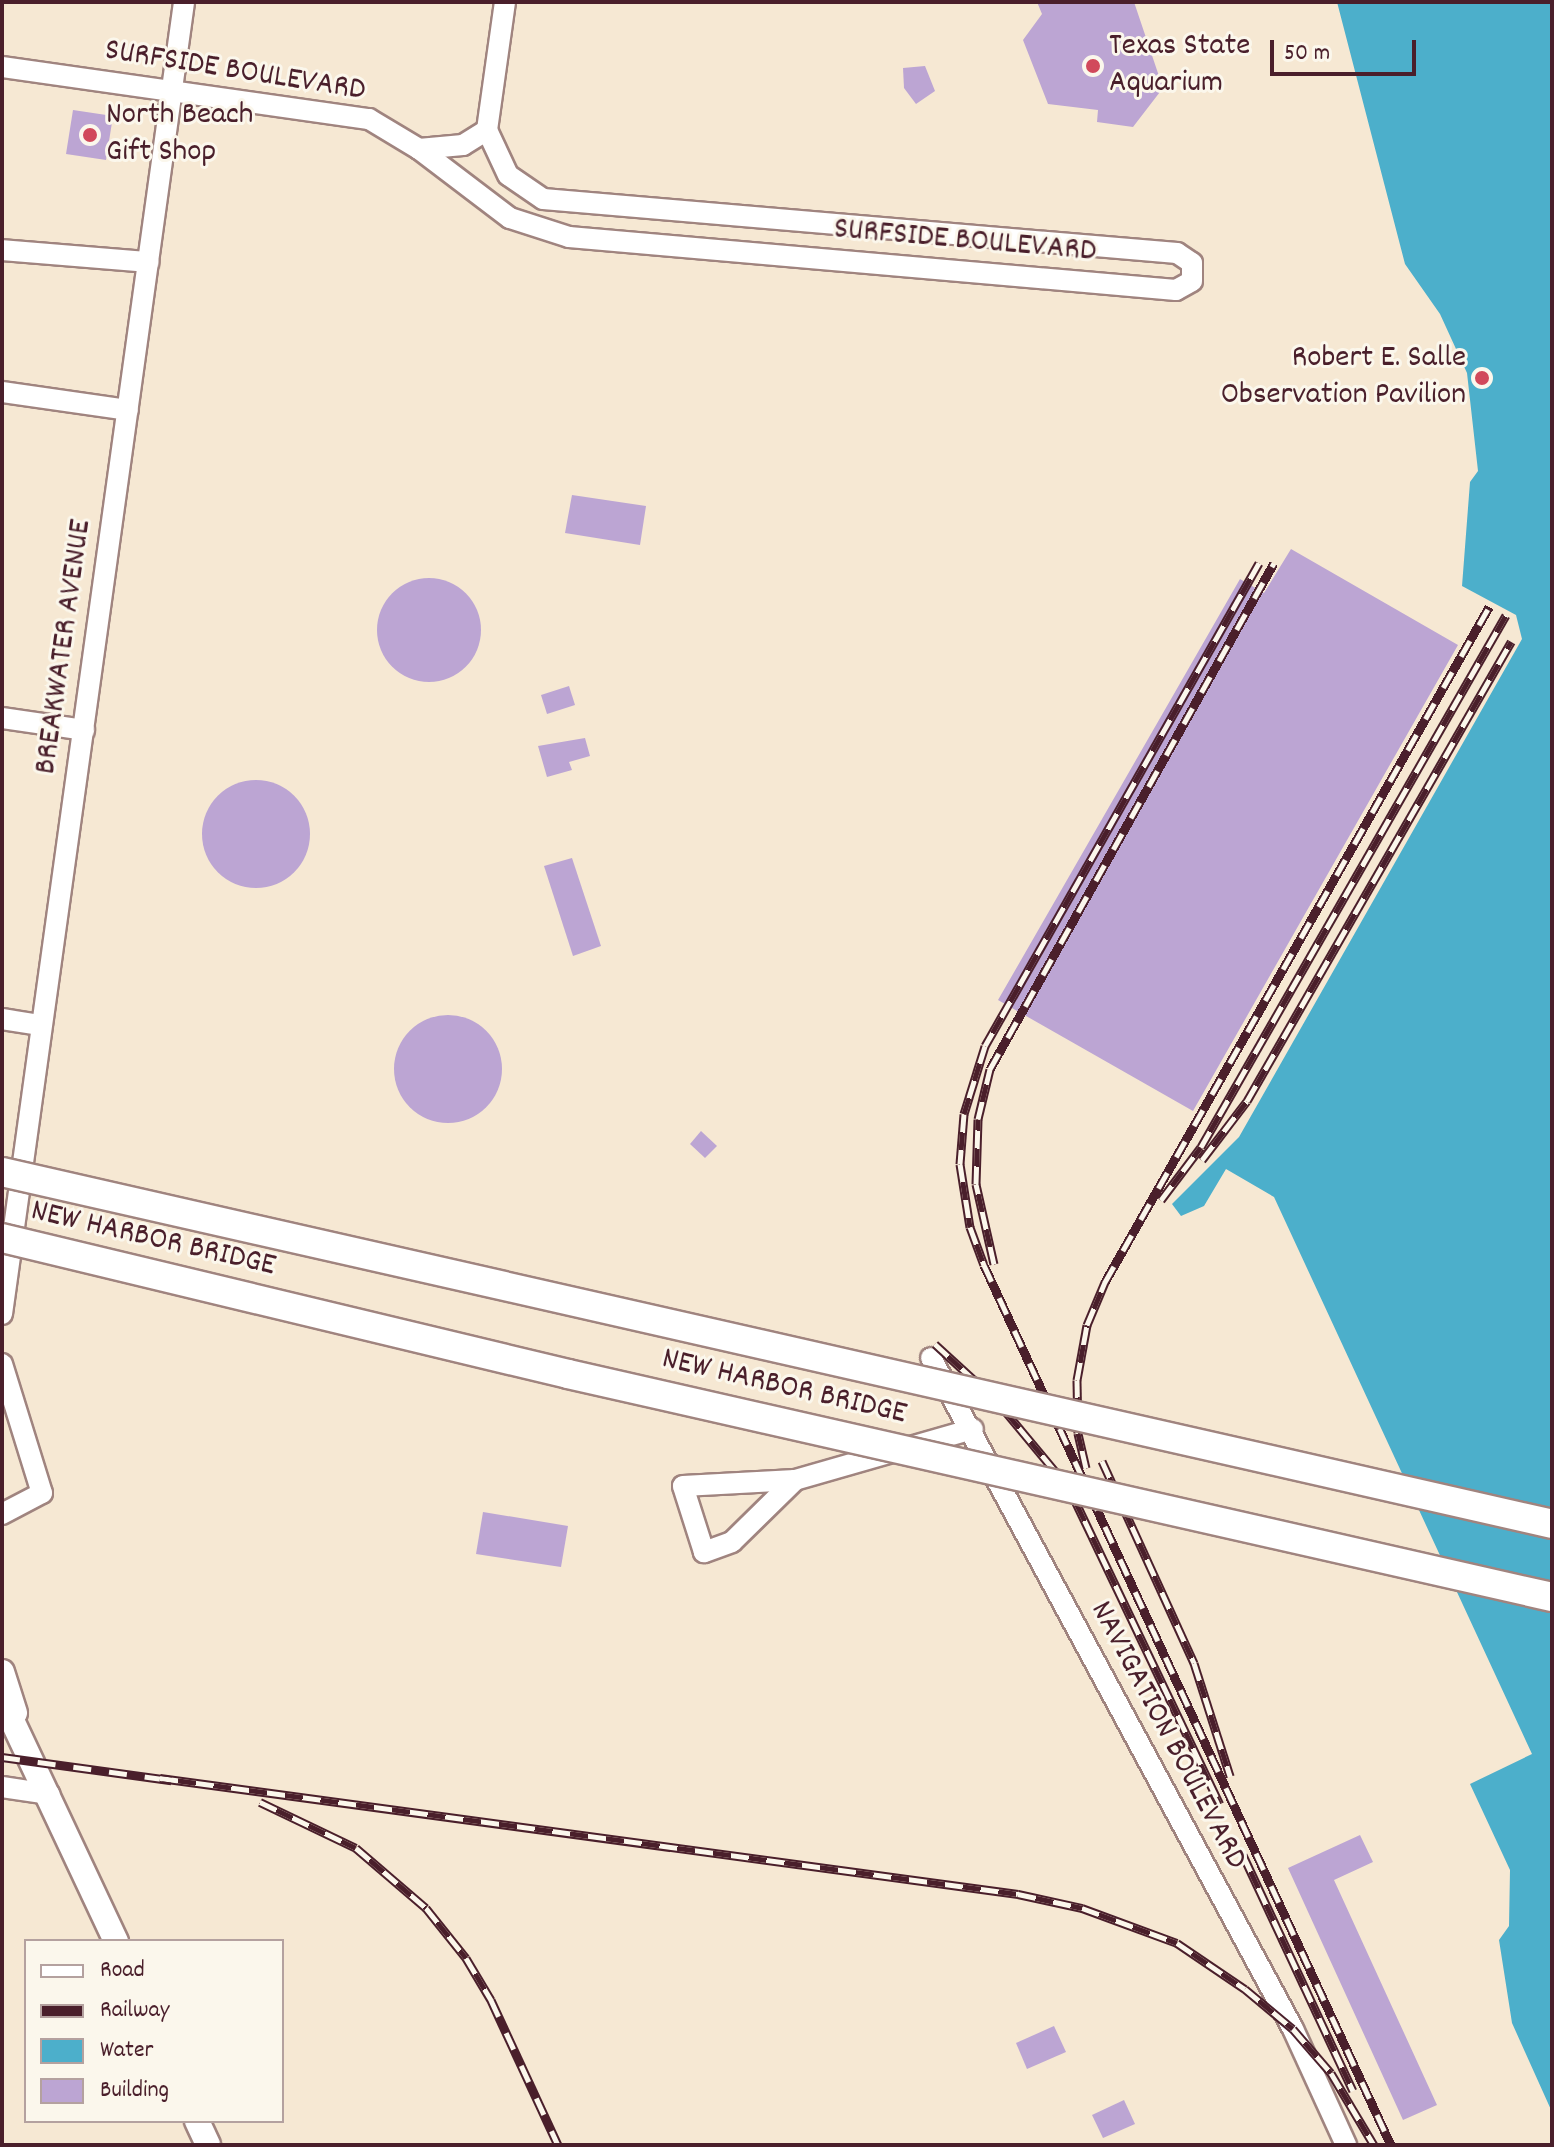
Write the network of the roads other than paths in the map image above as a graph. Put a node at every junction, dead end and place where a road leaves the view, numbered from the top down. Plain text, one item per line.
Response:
1 (184, 2) edge
2 (505, 2) edge
3 (2, 67) edge
4 (172, 93) junction
5 (487, 130) junction
6 (419, 149) junction
7 (2, 250) edge
8 (149, 262) junction
9 (2, 392) edge
10 (128, 410) junction
11 (2, 718) edge
12 (84, 730) junction
13 (2, 1019) edge
14 (41, 1025) junction
15 (2, 1172) edge
16 (2, 1238) edge
17 (3, 1307) edge
18 (931, 1358) dead end
19 (2, 1364) edge
20 (973, 1429) junction
21 (795, 1480) junction
22 (2, 1514) edge
23 (1552, 1524) edge
24 (1552, 1597) edge
25 (2, 1672) edge
26 (2, 1699) edge
27 (22, 1734) junction
28 (2, 1787) edge
29 (49, 1794) junction
30 (115, 1939) edge
31 (198, 2123) edge
32 (208, 2145) edge
33 (1346, 2145) edge

1 - 4 street, BREAKWATER AVENUE
2 - 5 street
3 - 4 street, SURFSIDE BOULEVARD
4 - 6 street, SURFSIDE BOULEVARD
4 - 8 street, BREAKWATER AVENUE
5 - 6 street
5 - 6 street, SURFSIDE BOULEVARD
7 - 8 street
8 - 10 street, BREAKWATER AVENUE
9 - 10 street
10 - 12 street, BREAKWATER AVENUE
11 - 12 street
12 - 14 street, BREAKWATER AVENUE
13 - 14 street
14 - 17 street, BREAKWATER AVENUE
15 - 23 highway, NEW HARBOR BRIDGE, bridge
16 - 24 highway, NEW HARBOR BRIDGE, bridge
18 - 20 street, NAVIGATION BOULEVARD
19 - 22 street
20 - 21 street
20 - 33 street, NAVIGATION BOULEVARD
21 - 21 street
25 - 27 main road
26 - 27 main road
27 - 29 main road
28 - 29 street
29 - 30 main road
31 - 32 main road

